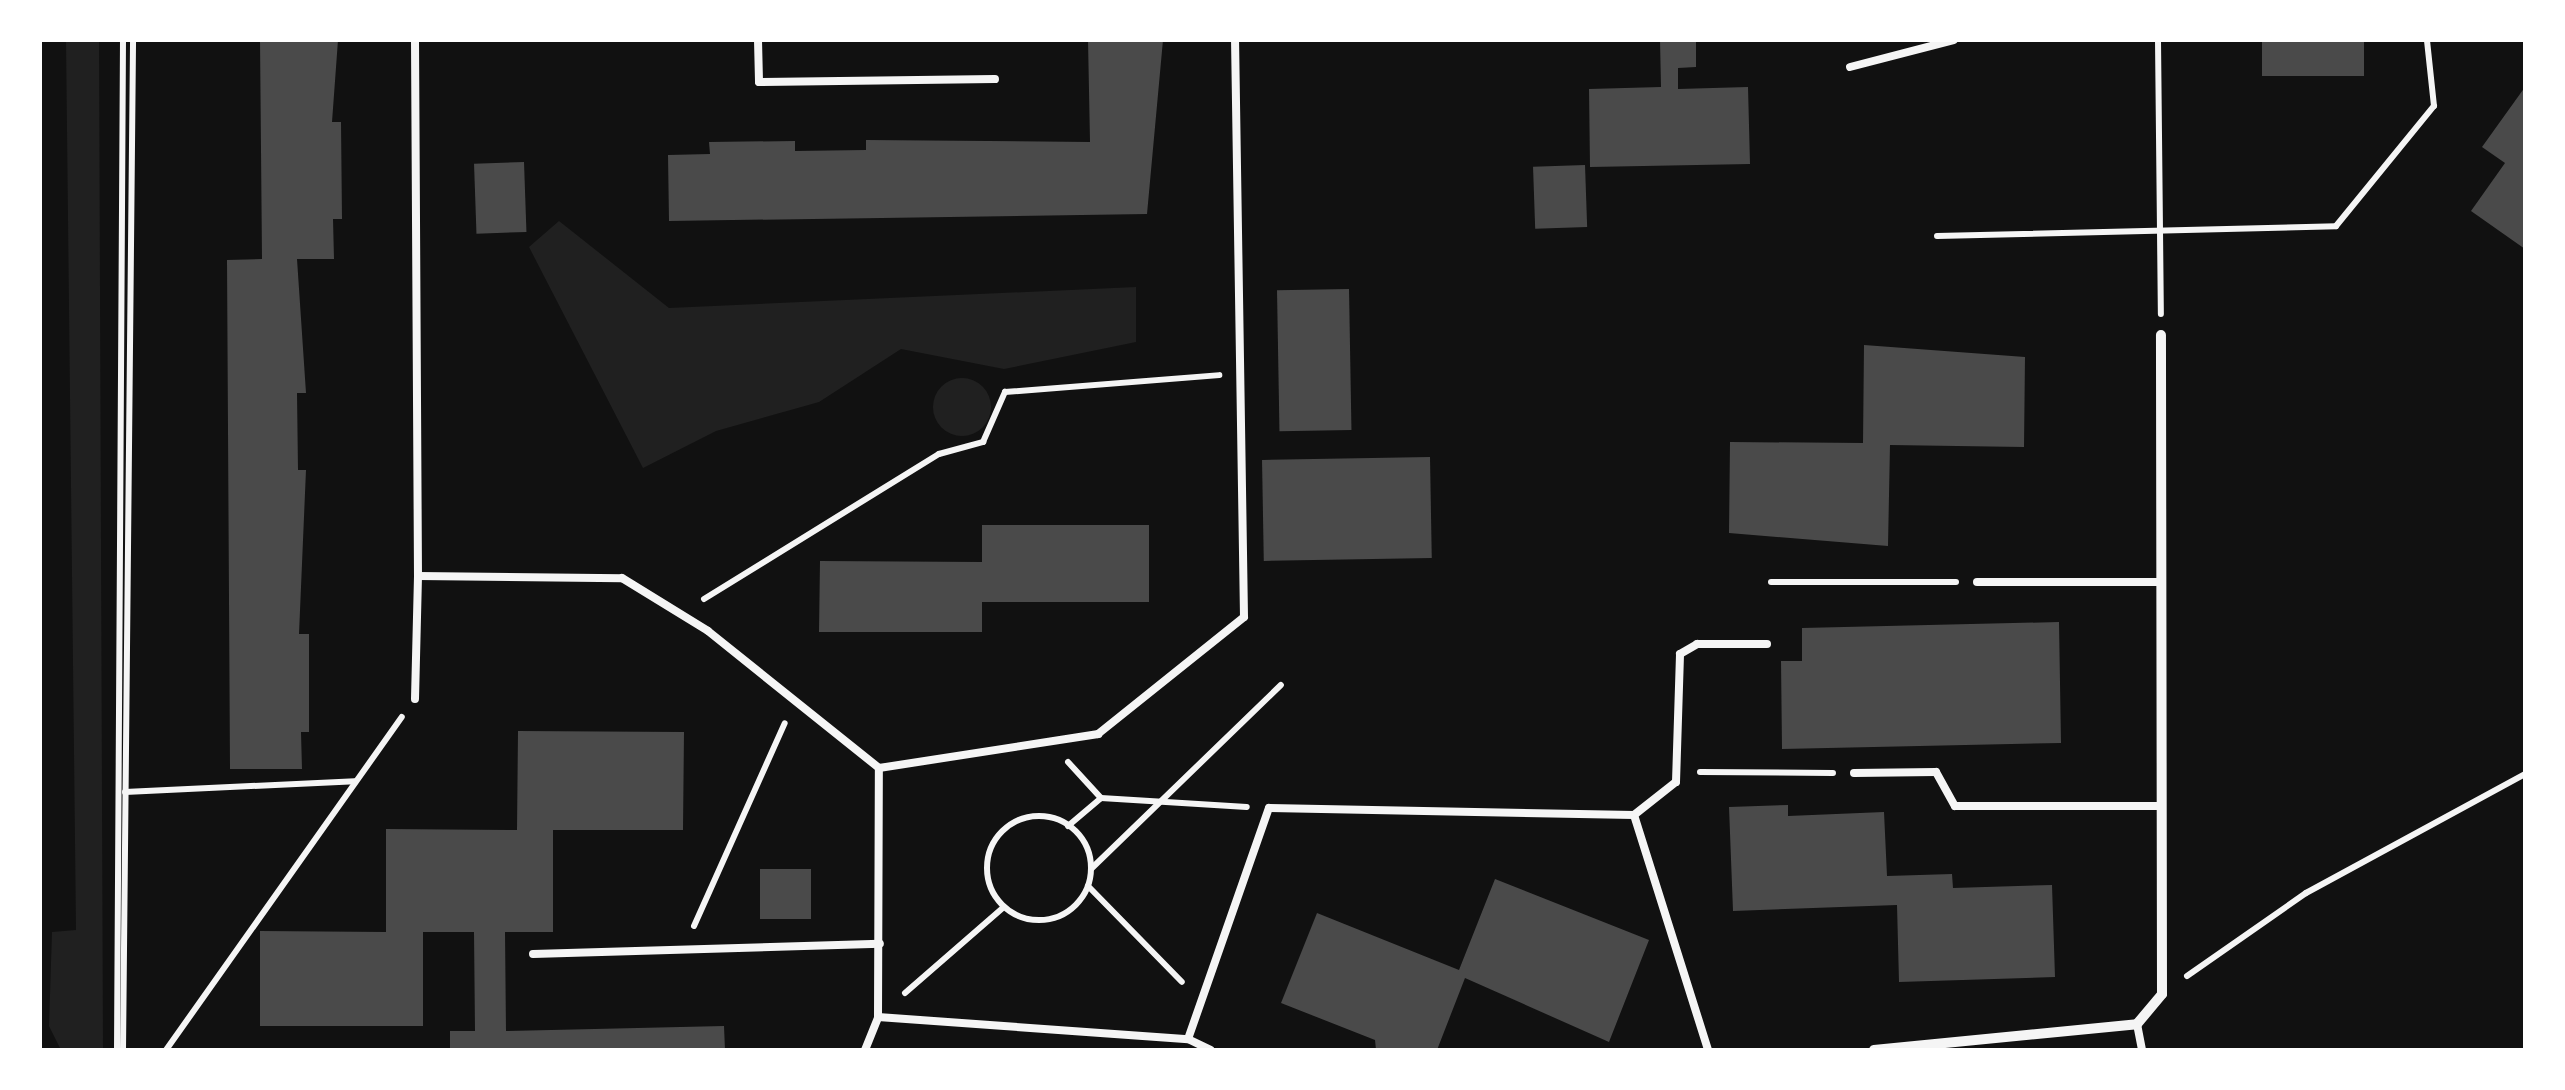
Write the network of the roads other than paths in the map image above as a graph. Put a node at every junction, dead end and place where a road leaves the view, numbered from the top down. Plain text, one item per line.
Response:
1 (414, 40) edge
2 (758, 40) edge
3 (1234, 40) edge
4 (1954, 40) edge
5 (1850, 67) dead end
6 (995, 80) dead end
7 (2161, 335) road end
8 (418, 576) junction
9 (1977, 582) road end
10 (2162, 582) junction
11 (1767, 644) dead end
12 (415, 700) road end
13 (879, 768) junction
14 (1854, 773) road end
15 (2162, 806) junction
16 (1634, 815) junction
17 (880, 944) junction
18 (533, 954) dead end
19 (878, 1017) junction
20 (2137, 1024) junction
21 (1188, 1039) junction
22 (865, 1050) edge
23 (1212, 1050) edge
24 (1708, 1050) edge
25 (1874, 1050) edge
26 (2142, 1050) edge

1 - 8 lane
2 - 6 lane
3 - 13 lane
4 - 5 lane
7 - 10 street
8 - 12 lane
8 - 13 lane
9 - 10 lane
10 - 15 street
11 - 16 lane
13 - 17 lane
14 - 15 lane
15 - 20 street
16 - 21 lane
16 - 24 lane
17 - 18 lane
17 - 19 lane
19 - 21 lane
19 - 22 lane
20 - 25 street
20 - 26 lane
21 - 23 lane

